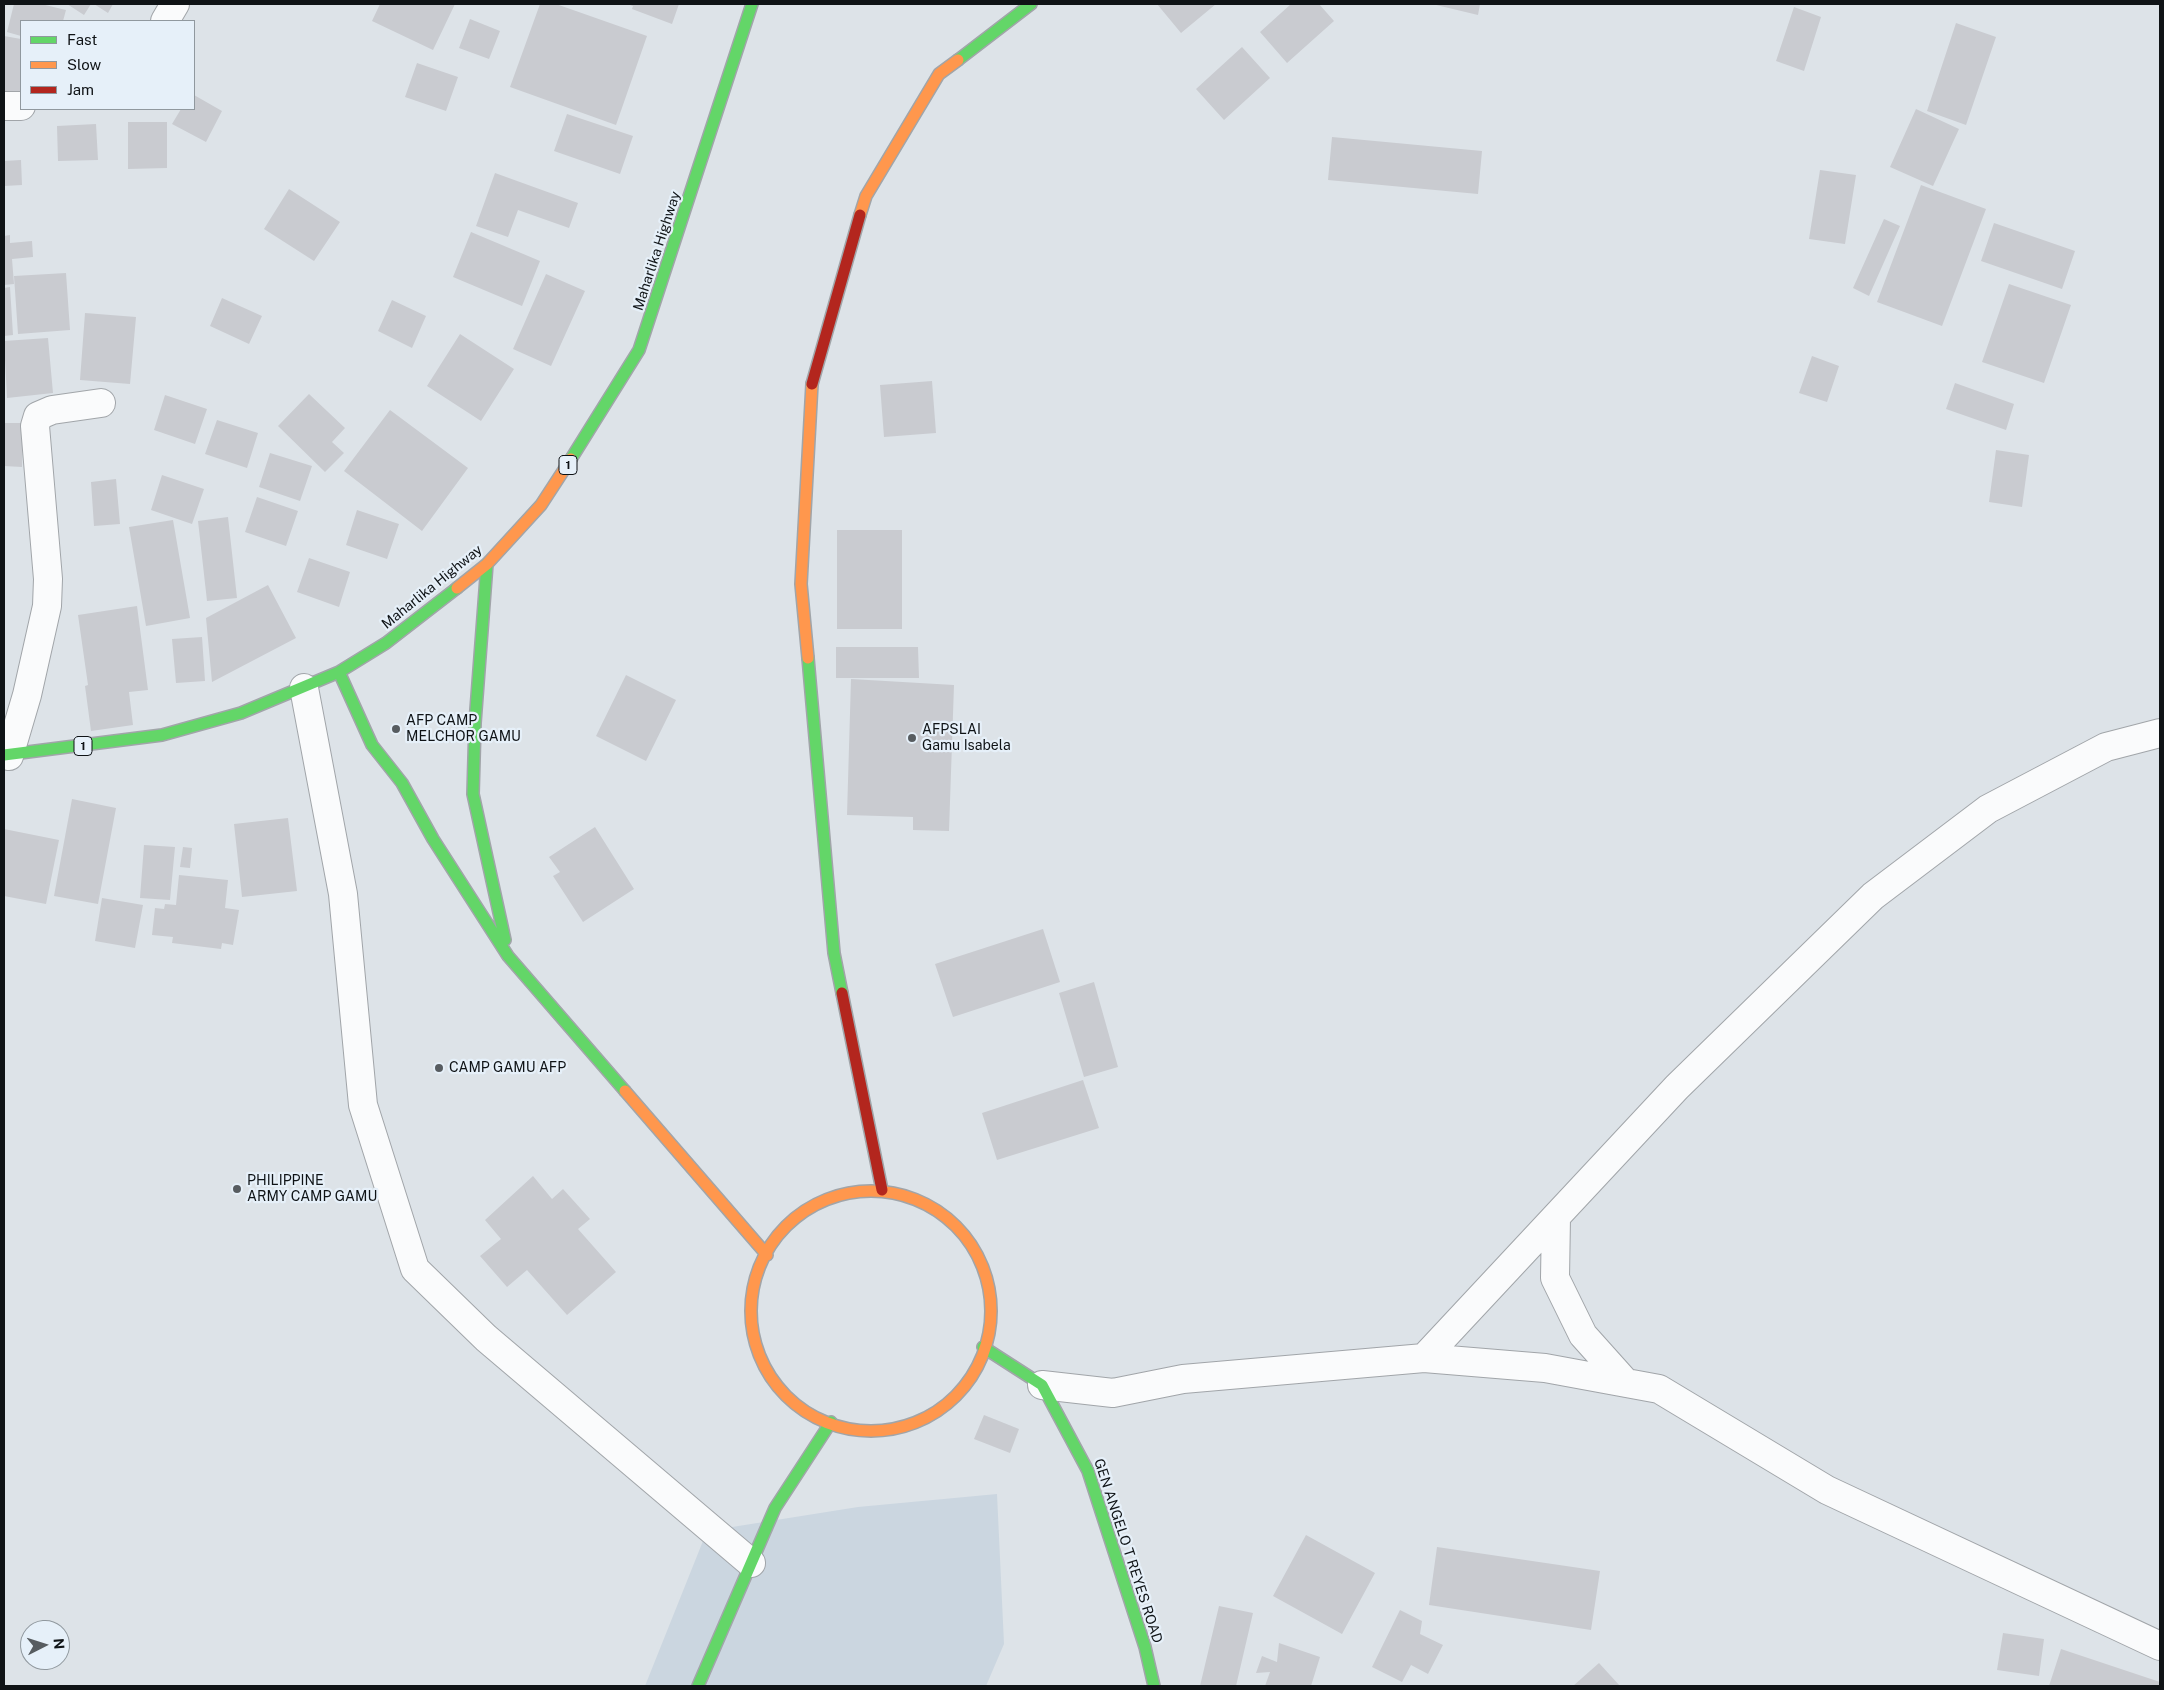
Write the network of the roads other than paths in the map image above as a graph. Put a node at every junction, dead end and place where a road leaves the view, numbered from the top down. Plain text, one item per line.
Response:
1 (175, 4) edge
2 (752, 4) edge
3 (1031, 4) edge
4 (166, 20) edge
5 (4, 106) edge
6 (20, 106) edge
7 (101, 403) dead end
8 (487, 564) junction
9 (339, 672) junction
10 (304, 688) junction
11 (2160, 733) edge
12 (6, 756) edge
13 (508, 956) junction
14 (882, 1190) junction
15 (1556, 1217) junction
16 (767, 1255) junction
17 (983, 1347) junction
18 (1424, 1358) junction
19 (1626, 1383) junction
20 (1042, 1384) junction
21 (831, 1422) junction
22 (751, 1563) junction
23 (2160, 1646) edge
24 (698, 1686) edge
25 (1154, 1686) edge

1 - 4 street
2 - 8 main road, Maharlika Highway / 1
3 - 14 main road
5 - 6 street
7 - 12 street
8 - 9 main road, Maharlika Highway / 1
8 - 13 main road
9 - 10 main road, Maharlika Highway / 1
9 - 13 main road
10 - 12 main road, Maharlika Highway / 1
10 - 22 street
11 - 15 street
13 - 16 main road
14 - 16 main road
14 - 17 main road
15 - 18 street
15 - 19 street
16 - 21 main road
17 - 20 main road
17 - 21 main road
18 - 19 street
18 - 20 street
19 - 23 street
20 - 25 main road, GEN ANGELO T REYES ROAD
21 - 22 main road
22 - 24 main road

